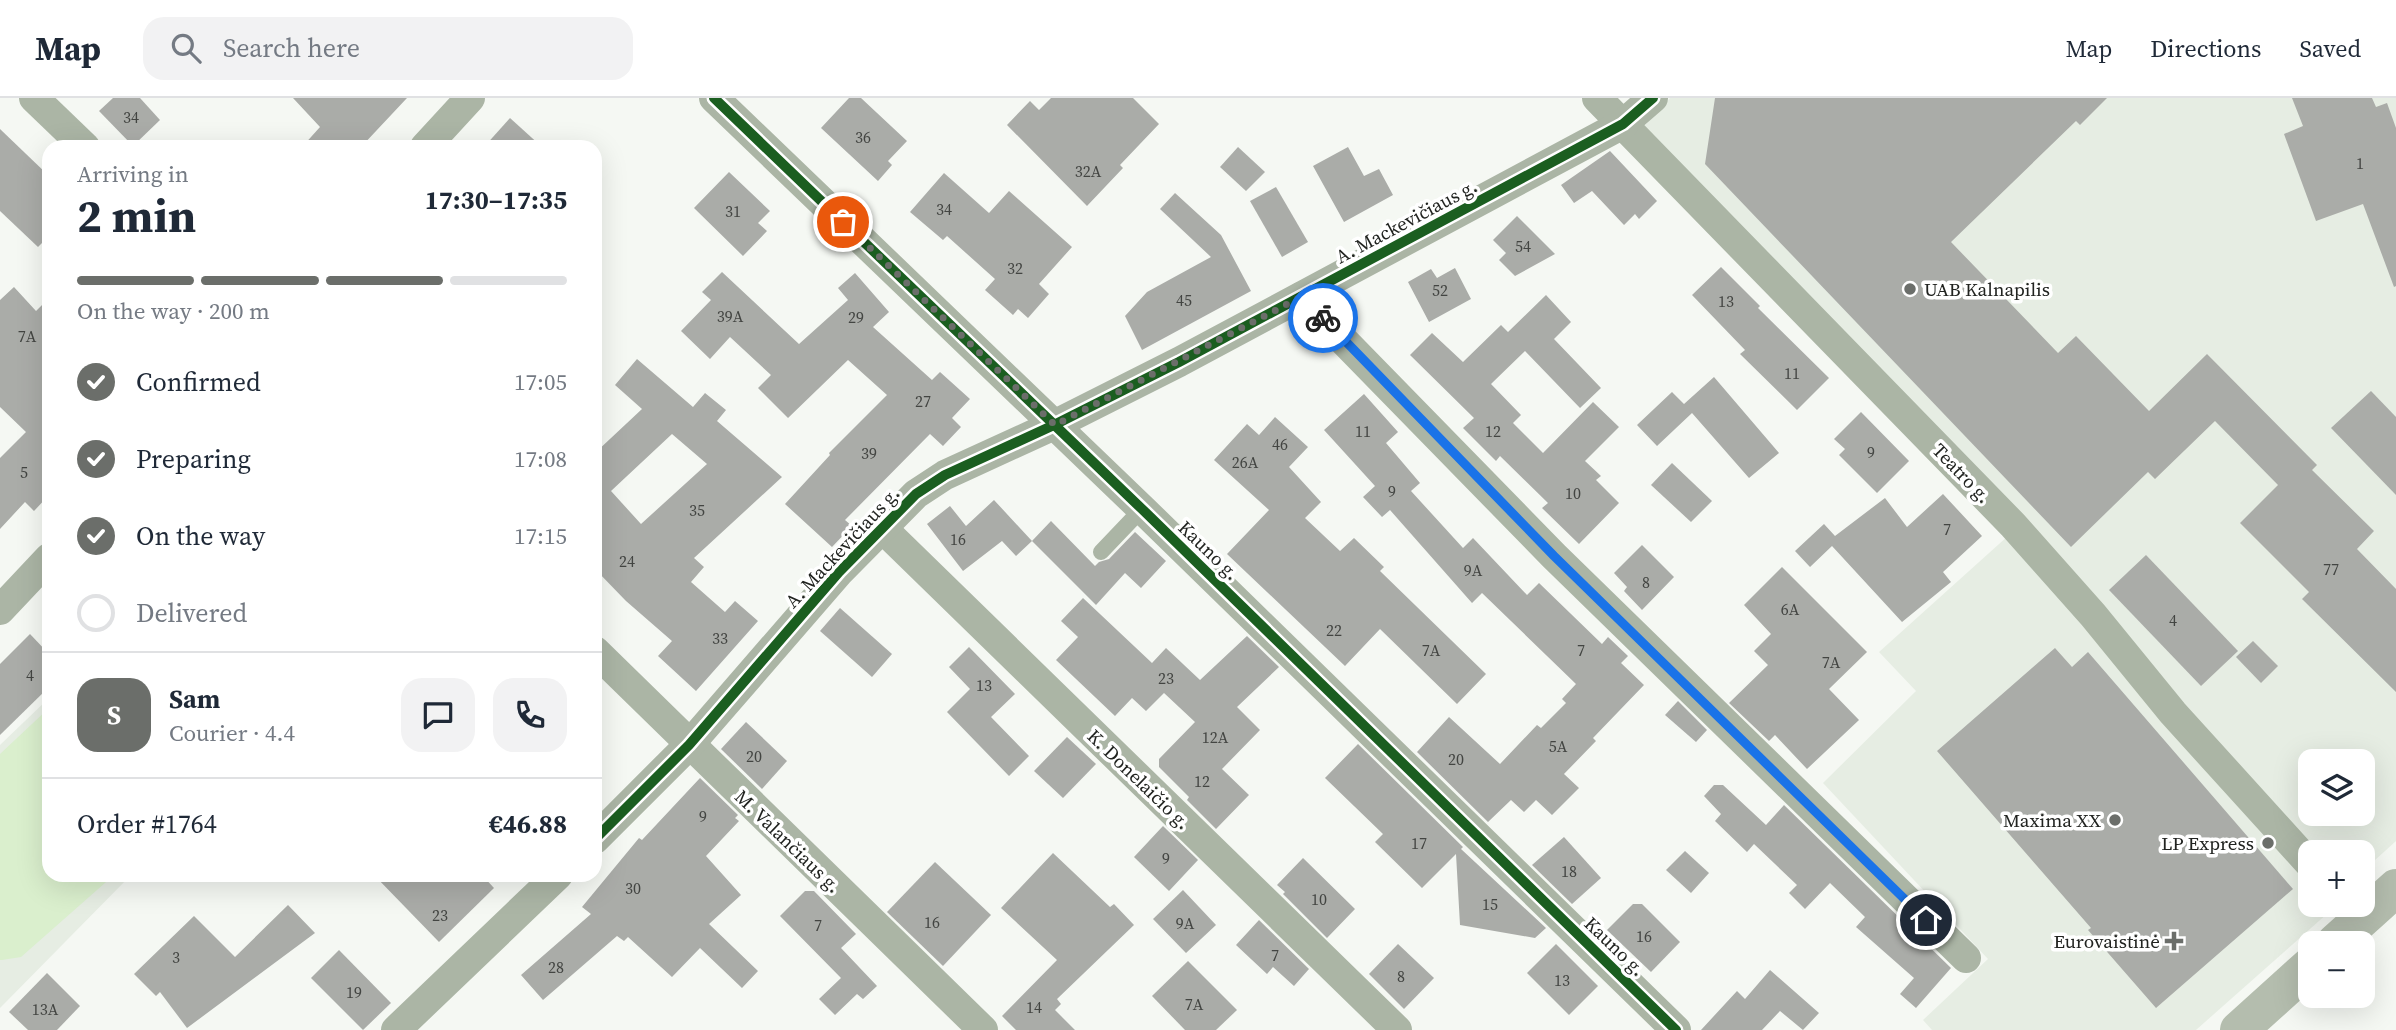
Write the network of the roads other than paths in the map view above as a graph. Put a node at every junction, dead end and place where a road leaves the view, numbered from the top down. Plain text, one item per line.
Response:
1 (34, 98) edge
2 (470, 98) edge
3 (714, 98) edge
4 (1597, 98) edge
5 (1653, 98) edge
6 (1623, 124) junction
7 (78, 140) edge
8 (431, 140) edge
9 (1301, 297) junction
10 (1055, 425) junction
11 (1142, 509) junction
12 (880, 527) junction
13 (1101, 552) dead end
14 (42, 565) edge
15 (0, 610) edge
16 (602, 658) edge
17 (689, 745) junction
18 (602, 832) edge
19 (2298, 851) edge
20 (551, 882) edge
21 (2396, 888) edge
22 (2348, 922) edge
23 (1966, 958) dead end
24 (2298, 977) edge
25 (979, 1026) edge
26 (396, 1030) edge
27 (1397, 1030) edge
28 (1676, 1030) edge
29 (2239, 1030) edge

1 - 7 street
2 - 8 street
3 - 10 street, Kauno g.
4 - 6 street, Teatro g.
5 - 6 street, A. Mackevičiaus g.
6 - 9 street, A. Mackevičiaus g.
6 - 19 street, Teatro g.
9 - 10 street, A. Mackevičiaus g.
9 - 23 street
10 - 11 street, Kauno g.
10 - 12 street, A. Mackevičiaus g.
11 - 13 lane
11 - 28 street, Kauno g.
12 - 17 street, A. Mackevičiaus g.
12 - 27 street, K. Donelaičio g.
14 - 15 street
16 - 17 street, M. Valančiaus g.
17 - 18 street, A. Mackevičiaus g.
17 - 25 street, M. Valančiaus g.
20 - 26 street
21 - 22 main road
24 - 29 main road

